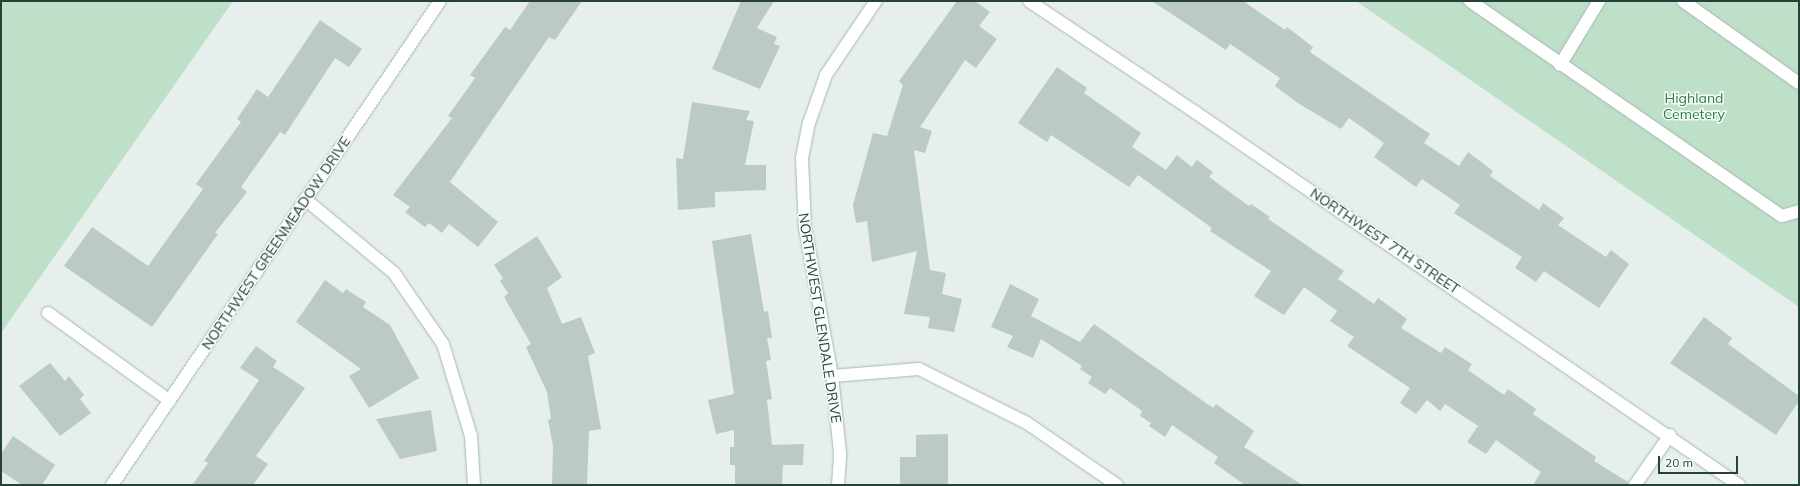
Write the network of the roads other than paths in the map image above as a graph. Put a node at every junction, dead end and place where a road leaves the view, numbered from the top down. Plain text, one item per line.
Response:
1 (440, 1) edge
2 (876, 1) edge
3 (1029, 1) edge
4 (1470, 1) edge
5 (1599, 1) edge
6 (1682, 1) edge
7 (1560, 65) junction
8 (1799, 83) edge
9 (305, 199) junction
10 (1799, 211) edge
11 (48, 313) dead end
12 (832, 376) junction
13 (170, 401) junction
14 (1670, 436) junction
15 (112, 485) edge
16 (474, 485) edge
17 (838, 485) edge
18 (1117, 485) edge
19 (1635, 485) edge
20 (1739, 485) edge

1 - 9 street, NORTHWEST GREENMEADOW DRIVE
2 - 12 street, NORTHWEST GLENDALE DRIVE
3 - 14 street, NORTHWEST 7TH STREET
4 - 7 street
5 - 7 street
6 - 8 street
7 - 10 street
9 - 13 street, NORTHWEST GREENMEADOW DRIVE
9 - 16 street
11 - 13 street
12 - 17 street, NORTHWEST GLENDALE DRIVE
12 - 18 street
13 - 15 street, NORTHWEST GREENMEADOW DRIVE
14 - 19 street
14 - 20 street, NORTHWEST 7TH STREET

